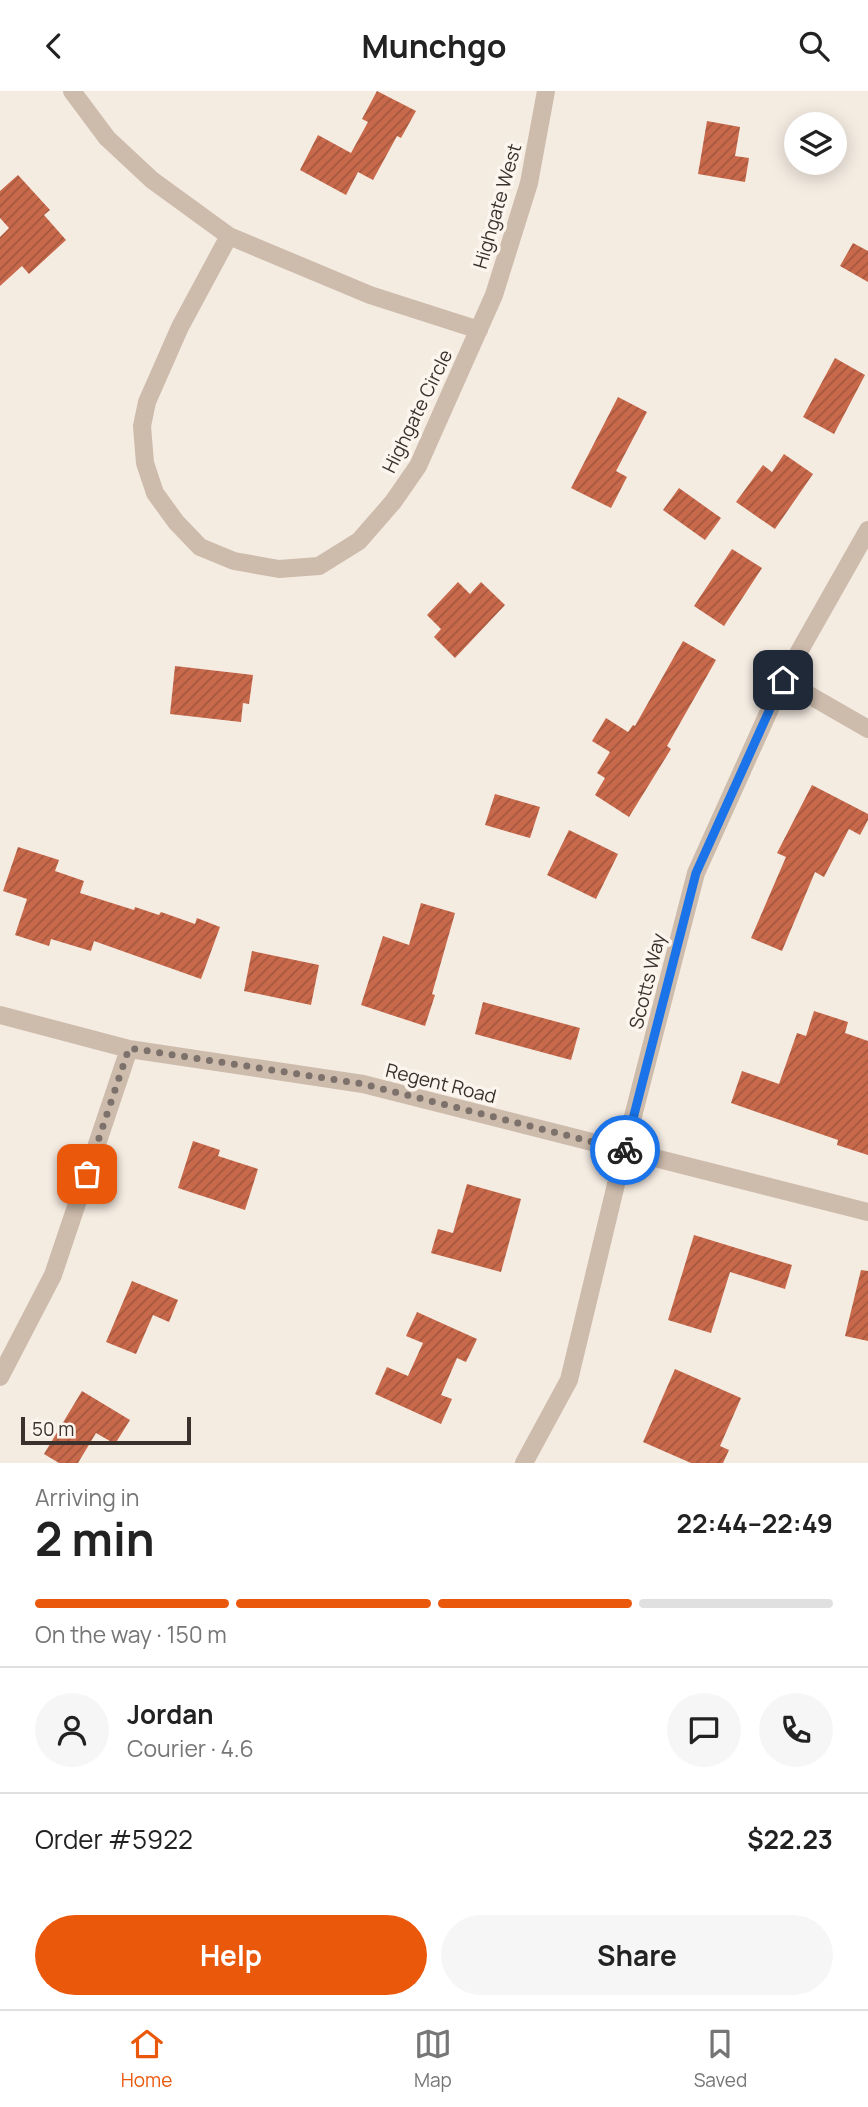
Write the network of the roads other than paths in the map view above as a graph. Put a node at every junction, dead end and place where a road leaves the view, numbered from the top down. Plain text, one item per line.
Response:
1 (72, 91) edge
2 (546, 91) edge
3 (229, 236) junction
4 (479, 330) junction
5 (868, 530) edge
6 (783, 680) junction
7 (868, 729) edge
8 (0, 1015) edge
9 (129, 1048) junction
10 (624, 1151) junction
11 (868, 1212) edge
12 (0, 1377) edge
13 (524, 1463) edge

1 - 3 street
2 - 4 street, Highgate West
3 - 4 street, Highgate Circle
3 - 4 street, Highgate Circle
5 - 6 street, Scotts Way
6 - 7 street
6 - 10 street, Scotts Way
8 - 9 street, Regent Road
9 - 10 street, Regent Road
9 - 12 street
10 - 11 street, Regent Road
10 - 13 street, Scotts Way

